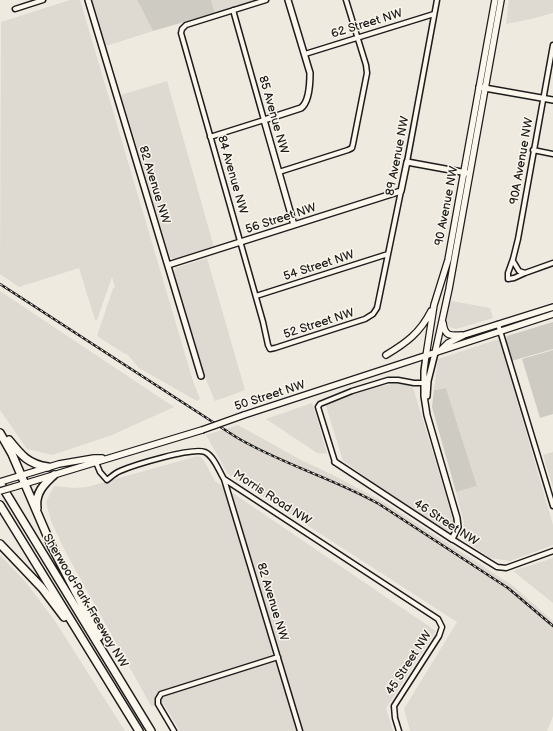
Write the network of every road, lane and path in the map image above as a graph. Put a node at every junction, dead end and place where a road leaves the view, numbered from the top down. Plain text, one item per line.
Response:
1 (43, 0) edge
2 (88, 0) edge
3 (266, 0) edge
4 (288, 0) edge
5 (346, 0) edge
6 (437, 0) edge
7 (495, 0) edge
8 (501, 0) edge
9 (15, 9) dead end
10 (233, 10) junction
11 (434, 14) junction
12 (358, 38) junction
13 (553, 45) edge
14 (305, 54) junction
15 (479, 87) junction
16 (486, 88) junction
17 (544, 99) junction
18 (553, 100) edge
19 (264, 120) junction
20 (210, 137) junction
21 (533, 150) junction
22 (553, 154) edge
23 (407, 162) junction
24 (279, 172) junction
25 (467, 173) junction
26 (401, 191) junction
27 (294, 225) junction
28 (240, 242) junction
29 (388, 254) junction
30 (512, 261) junction
31 (553, 263) edge
32 (168, 265) junction
33 (525, 273) junction
34 (256, 296) junction
35 (433, 307) junction
36 (553, 307) edge
37 (373, 314) joint
38 (553, 314) edge
39 (443, 320) junction
40 (498, 324) junction
41 (500, 332) junction
42 (464, 335) junction
43 (270, 349) joint
44 (438, 352) junction
45 (386, 356) dead end
46 (426, 356) junction
47 (201, 376) dead end
48 (426, 383) junction
49 (0, 432) edge
50 (95, 460) junction
51 (335, 462) joint
52 (48, 467) junction
53 (54, 475) junction
54 (21, 476) junction
55 (224, 479) junction
56 (0, 483) edge
57 (24, 483) junction
58 (0, 491) edge
59 (0, 505) edge
60 (553, 506) edge
61 (38, 516) junction
62 (452, 539) junction
63 (0, 544) edge
64 (553, 552) edge
65 (442, 627) joint
66 (79, 634) junction
67 (278, 657) junction
68 (107, 658) junction
69 (139, 731) edge
70 (152, 731) edge
71 (174, 731) edge
72 (300, 731) edge
73 (398, 731) edge

1 - 9 street
2 - 32 street, 82 Avenue NW
3 - 10 street
4 - 14 street
5 - 12 street
6 - 11 street, 89 Avenue NW
7 - 15 main road, 90 Avenue NW
8 - 16 main road, 90 Avenue NW
10 - 19 street, 85 Avenue NW
10 - 20 street, 84 Avenue NW
11 - 12 street, 62 Street NW
11 - 23 street, 89 Avenue NW
12 - 14 street, 62 Street NW
12 - 24 street
13 - 17 street, 90A Avenue NW
14 - 19 street
15 - 16 street
15 - 25 main road, 90 Avenue NW
16 - 17 street
16 - 25 main road, 90 Avenue NW
17 - 18 street
17 - 21 street, 90A Avenue NW
19 - 20 street
19 - 24 street, 85 Avenue NW
20 - 28 street, 84 Avenue NW
21 - 22 street
21 - 30 street, 90A Avenue NW
23 - 25 street
23 - 26 street, 89 Avenue NW
24 - 27 street, 85 Avenue NW
25 - 35 main road, 90 Avenue NW
25 - 39 main road, 90 Avenue NW
26 - 27 street, 56 Street NW
26 - 29 street, 89 Avenue NW
27 - 28 street, 56 Street NW
28 - 32 street, 56 Street NW
28 - 34 street, 84 Avenue NW
29 - 34 street, 54 Street NW
29 - 37 street, 89 Avenue NW
30 - 33 street
30 - 33 street, 90A Avenue NW
31 - 33 street
32 - 47 street, 82 Avenue NW
34 - 43 street, 84 Avenue NW
35 - 45 main road
35 - 46 main road, 90 Avenue NW
36 - 40 main road, 50 Street NW
37 - 43 street, 52 Street NW
38 - 41 main road, 50 Street NW
39 - 42 main road
39 - 44 main road, 90 Avenue NW
40 - 41 street
40 - 42 main road, 50 Street NW
41 - 44 main road, 50 Street NW
41 - 60 street
42 - 44 main road, 50 Street NW
44 - 46 main road, 50 Street NW
44 - 48 street, 90 Avenue NW
46 - 48 street, 90 Avenue NW
46 - 50 main road, 50 Street NW, bridge
48 - 51 street
48 - 62 street, 90 Avenue NW
49 - 52 highway
49 - 54 highway
50 - 52 main road, 50 Street NW
50 - 53 main road, 50 Street NW
50 - 55 street, Morris Road NW
51 - 62 street, 46 Street NW
52 - 54 main road, 50 Street NW
53 - 57 main road, 50 Street NW
53 - 61 highway
54 - 56 main road, 50 Street NW
54 - 57 highway
55 - 65 street, Morris Road NW
55 - 67 street, 82 Avenue NW
56 - 68 highway, Sherwood Park Freeway NW
57 - 58 main road, 50 Street NW, bridge
57 - 61 highway
59 - 66 highway, Sherwood Park Freeway NW
61 - 68 highway
62 - 64 street, 46 Street NW
63 - 66 highway
65 - 73 street, 45 Street NW
66 - 69 highway, Sherwood Park Freeway NW
67 - 71 street
67 - 72 street, 82 Avenue NW
68 - 70 highway, Sherwood Park Freeway NW

